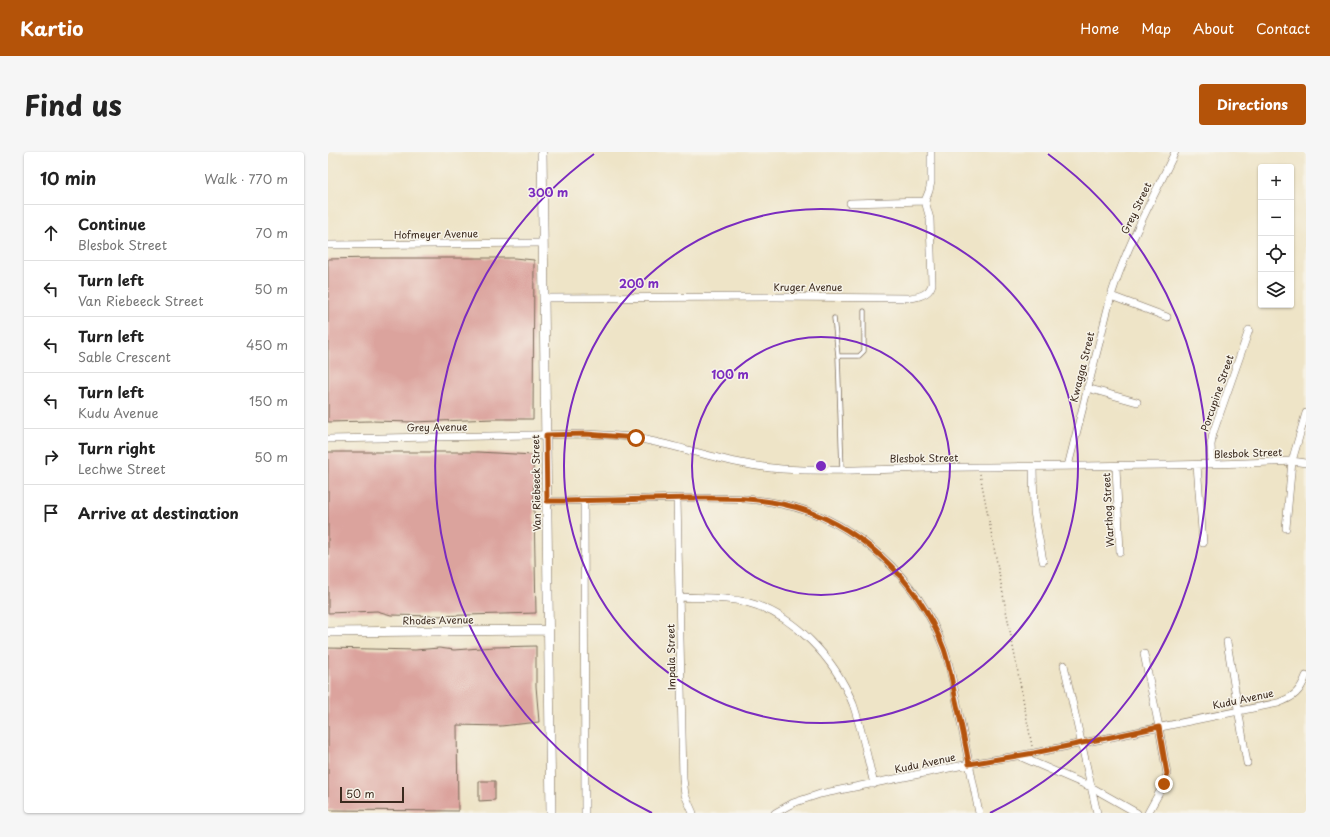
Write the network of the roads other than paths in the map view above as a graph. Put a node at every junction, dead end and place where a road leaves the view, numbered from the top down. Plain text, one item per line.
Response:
1 (542, 152) edge
2 (931, 152) edge
3 (1175, 152) edge
4 (925, 201) junction
5 (850, 203) dead end
6 (543, 243) junction
7 (328, 245) edge
8 (1118, 273) joint
9 (1111, 296) junction
10 (544, 298) junction
11 (864, 311) dead end
12 (1167, 317) dead end
13 (834, 318) dead end
14 (1249, 330) dead end
15 (838, 356) junction
16 (1087, 388) junction
17 (1137, 402) dead end
18 (1306, 413) edge
19 (546, 435) junction
20 (328, 439) edge
21 (1292, 461) junction
22 (1306, 463) edge
23 (1212, 464) junction
24 (1196, 465) junction
25 (1068, 466) junction
26 (1033, 467) junction
27 (1116, 467) junction
28 (842, 470) junction
29 (677, 498) junction
30 (547, 501) junction
31 (584, 501) junction
32 (1286, 528) dead end
33 (1203, 543) dead end
34 (1120, 552) dead end
35 (1042, 561) dead end
36 (680, 597) junction
37 (548, 630) junction
38 (328, 632) edge
39 (1226, 642) dead end
40 (1144, 654) dead end
41 (1064, 665) dead end
42 (1306, 676) edge
43 (1238, 711) junction
44 (1159, 727) junction
45 (1081, 744) junction
46 (1019, 756) junction
47 (1247, 763) dead end
48 (969, 764) junction
49 (874, 784) junction
50 (1091, 787) junction
51 (551, 813) edge
52 (585, 813) edge
53 (693, 813) edge
54 (775, 813) edge
55 (979, 813) edge
56 (1097, 813) edge
57 (1137, 813) edge
58 (1148, 813) edge

1 - 6 street, Van Riebeeck Street
2 - 4 street
3 - 8 street, Grey Street
4 - 5 street
4 - 10 street, Kruger Avenue
6 - 7 street, Hofmeyer Avenue
6 - 10 street, Van Riebeeck Street
8 - 9 street, Kwagga Street
9 - 12 street
9 - 16 street, Kwagga Street
10 - 19 street, Van Riebeeck Street
11 - 15 lane
13 - 15 lane
14 - 23 street, Porcupine Street
15 - 28 lane
16 - 17 street
16 - 25 street, Kwagga Street
18 - 21 street
19 - 20 street, Grey Avenue
19 - 28 street, Blesbok Street
19 - 30 street, Van Riebeeck Street
21 - 22 street, Blesbok Street
21 - 23 street, Blesbok Street
21 - 32 street
23 - 24 street, Blesbok Street
24 - 27 street, Blesbok Street
24 - 33 street
25 - 26 street, Blesbok Street
25 - 27 street, Blesbok Street
26 - 28 street, Blesbok Street
26 - 35 street
27 - 34 street, Warthog Street
29 - 31 street
29 - 36 street, Impala Street
29 - 48 street
30 - 31 street
30 - 37 street, Van Riebeeck Street
31 - 52 street
36 - 49 street
36 - 53 street, Impala Street
37 - 38 street, Rhodes Avenue
37 - 51 street, Van Riebeeck Street
39 - 43 street
40 - 44 street
41 - 45 street
42 - 43 street, Kudu Avenue
43 - 44 street, Kudu Avenue
43 - 47 street
44 - 45 street, Kudu Avenue
44 - 58 street
45 - 46 street, Kudu Avenue
45 - 50 street
46 - 48 street, Kudu Avenue
46 - 50 street
48 - 49 street, Kudu Avenue
48 - 55 street
49 - 54 street, Kudu Avenue
50 - 56 street
50 - 57 street

